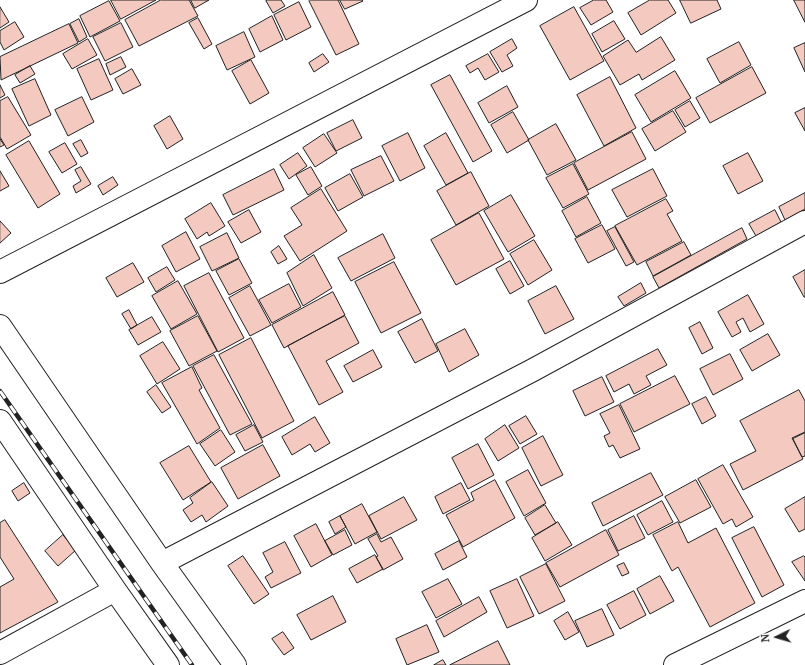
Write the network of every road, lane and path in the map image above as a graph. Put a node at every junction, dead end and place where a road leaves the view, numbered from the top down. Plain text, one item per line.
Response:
1 (526, 0) edge
2 (805, 222) edge
3 (0, 272) edge
4 (0, 326) edge
5 (0, 421) edge
6 (162, 563) junction
7 (115, 590) junction
8 (805, 601) edge
9 (0, 653) edge
10 (168, 665) edge
11 (235, 665) edge
12 (675, 665) edge

1 - 3 street
2 - 6 street
4 - 6 street
5 - 7 street
6 - 11 street
7 - 9 street
7 - 10 street
8 - 12 street

